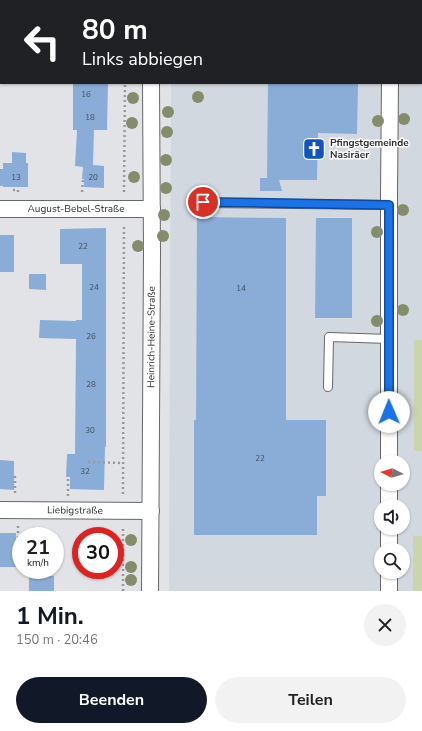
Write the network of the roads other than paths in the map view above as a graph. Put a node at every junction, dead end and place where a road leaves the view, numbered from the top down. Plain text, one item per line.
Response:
1 (151, 84) edge
2 (390, 84) edge
3 (203, 202) dead end
4 (389, 205) junction
5 (0, 209) edge
6 (152, 209) junction
7 (389, 339) junction
8 (328, 387) dead end
9 (389, 455) edge
10 (0, 510) edge
11 (151, 510) junction
12 (389, 579) edge
13 (150, 591) edge
14 (389, 591) edge

1 - 6 street, Heinrich-Heine-Straße
2 - 4 street
3 - 4 lane
4 - 7 street
5 - 6 street, August-Bebel-Straße
6 - 11 street, Heinrich-Heine-Straße
7 - 8 lane
7 - 9 street
10 - 11 street, Liebigstraße
11 - 13 street, Heinrich-Heine-Straße
12 - 14 street

